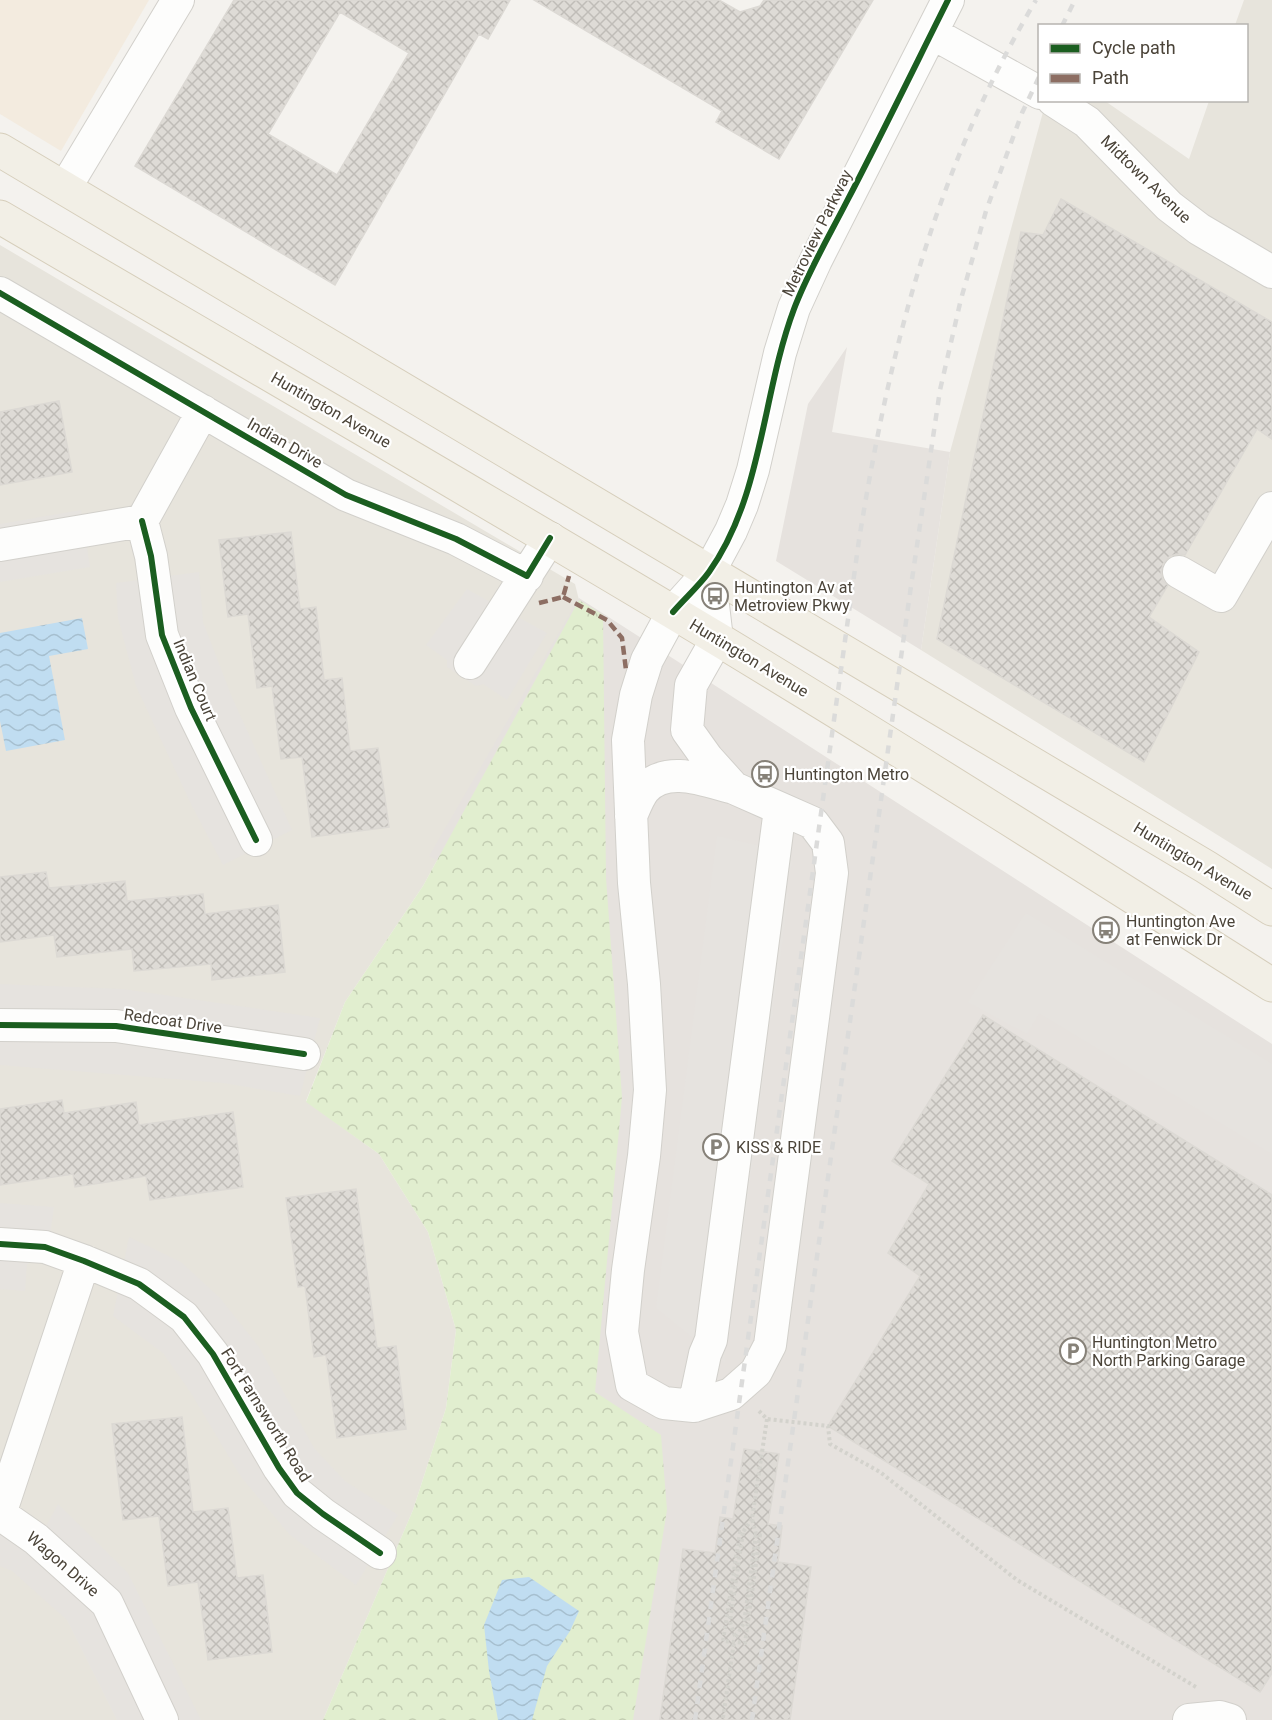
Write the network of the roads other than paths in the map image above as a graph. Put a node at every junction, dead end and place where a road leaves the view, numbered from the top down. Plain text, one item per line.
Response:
1 (178, 0) edge
2 (948, 0) edge
3 (932, 33) junction
4 (1038, 92) edge
5 (1056, 102) edge
6 (0, 150) edge
7 (65, 188) junction
8 (0, 217) edge
9 (1272, 272) edge
10 (0, 293) edge
11 (203, 411) junction
12 (1272, 508) edge
13 (142, 520) junction
14 (550, 538) junction
15 (0, 545) edge
16 (709, 572) junction
17 (1179, 572) dead end
18 (527, 576) junction
19 (673, 612) junction
20 (717, 639) junction
21 (470, 663) dead end
22 (734, 788) junction
23 (780, 808) junction
24 (631, 816) junction
25 (256, 840) dead end
26 (1272, 909) edge
27 (1272, 985) edge
28 (0, 1025) edge
29 (304, 1054) dead end
30 (0, 1244) edge
31 (84, 1261) junction
32 (694, 1406) junction
33 (0, 1514) edge
34 (380, 1553) dead end
35 (162, 1720) edge
36 (1189, 1720) edge
37 (1230, 1720) edge

1 - 7 street
2 - 3 street, Metroview Parkway
3 - 4 street
3 - 16 street, Metroview Parkway
5 - 9 street, Midtown Avenue
6 - 7 main road, Huntington Avenue
7 - 16 main road, Huntington Avenue
8 - 14 main road, Huntington Avenue
10 - 11 street, Indian Drive
11 - 13 street
11 - 18 street, Indian Drive
12 - 17 street
13 - 15 street
13 - 25 street, Indian Court
14 - 18 street
14 - 19 main road, Huntington Avenue
16 - 19 street, Metroview Parkway
16 - 20 street
16 - 26 main road, Huntington Avenue
18 - 21 street
19 - 20 main road, Huntington Avenue
19 - 24 street, Metroview Parkway
20 - 22 street
20 - 27 main road, Huntington Avenue
22 - 23 street
22 - 24 street
23 - 32 street
23 - 32 street
24 - 32 street, Metroview Parkway
28 - 29 street, Redcoat Drive
30 - 31 street, Fort Farnsworth Road
31 - 33 street, Wagon Drive
31 - 34 street, Fort Farnsworth Road
33 - 35 street, Wagon Drive
36 - 37 street

